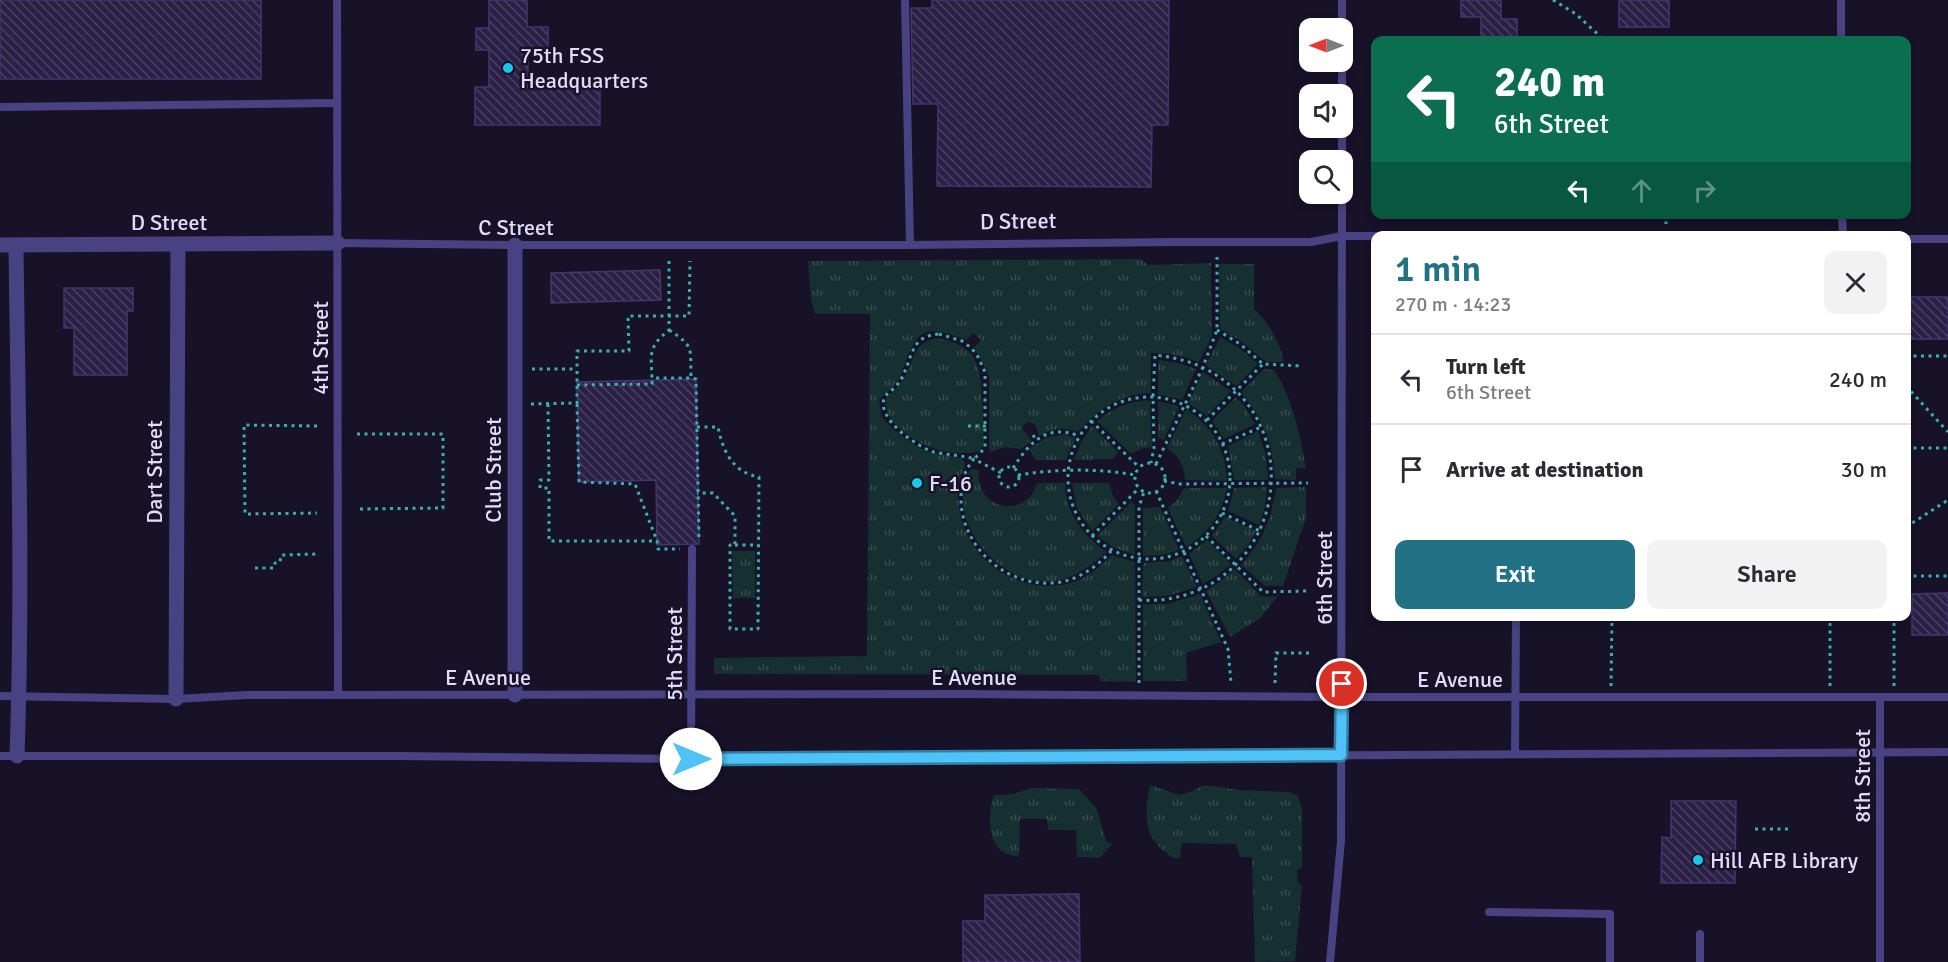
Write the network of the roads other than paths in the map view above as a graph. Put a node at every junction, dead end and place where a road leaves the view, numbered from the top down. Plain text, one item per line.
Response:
1 (336, 0) edge
2 (905, 0) edge
3 (1342, 0) edge
4 (1841, 0) edge
5 (1342, 18) edge
6 (1841, 36) edge
7 (337, 103) junction
8 (0, 107) edge
9 (1342, 204) edge
10 (1342, 236) junction
11 (1371, 236) edge
12 (1911, 239) edge
13 (1948, 239) edge
14 (338, 243) junction
15 (0, 244) edge
16 (693, 244) joint
17 (16, 245) junction
18 (178, 245) junction
19 (515, 245) junction
20 (910, 245) junction
21 (692, 549) road end
22 (1516, 621) edge
23 (338, 695) junction
24 (515, 695) junction
25 (692, 695) junction
26 (0, 696) edge
27 (19, 696) junction
28 (1342, 697) junction
29 (1515, 697) junction
30 (1880, 697) junction
31 (1948, 697) edge
32 (176, 699) junction
33 (1880, 752) junction
34 (1948, 752) edge
35 (1515, 754) junction
36 (1341, 755) junction
37 (0, 756) edge
38 (17, 756) junction
39 (691, 759) junction
40 (1490, 912) dead end
41 (1700, 934) dead end
42 (1330, 962) edge
43 (1610, 962) edge
44 (1700, 962) edge
45 (1880, 962) edge

1 - 7 lane, 4th Street
2 - 20 lane
3 - 5 lane
4 - 6 lane
7 - 8 lane
7 - 14 lane, 4th Street
9 - 10 lane, 6th Street
10 - 11 lane, D Street
10 - 20 lane, D Street
10 - 28 lane, 6th Street
12 - 13 lane
14 - 18 street, D Street
14 - 19 lane, C Street
14 - 23 lane, 4th Street
15 - 17 street, D Street
16 - 19 lane, C Street
16 - 20 lane, D Street
17 - 18 street, D Street
17 - 27 street
18 - 32 street, Dart Street
19 - 24 street, Club Street
21 - 25 lane, 5th Street
22 - 29 lane
23 - 24 lane, E Avenue
23 - 32 lane, E Avenue
24 - 25 lane, E Avenue
25 - 28 lane, E Avenue
25 - 39 lane, 5th Street
26 - 27 lane, E Avenue
27 - 32 lane, E Avenue
27 - 38 street
28 - 29 lane, E Avenue
28 - 36 lane, 6th Street
29 - 30 lane, E Avenue
29 - 35 lane
30 - 31 lane, E Avenue
30 - 33 lane, 8th Street
33 - 34 lane
33 - 35 lane
33 - 45 lane, 8th Street
35 - 36 lane
36 - 39 lane
36 - 42 lane, 6th Street
37 - 38 lane
38 - 39 lane
40 - 43 lane
41 - 44 lane

